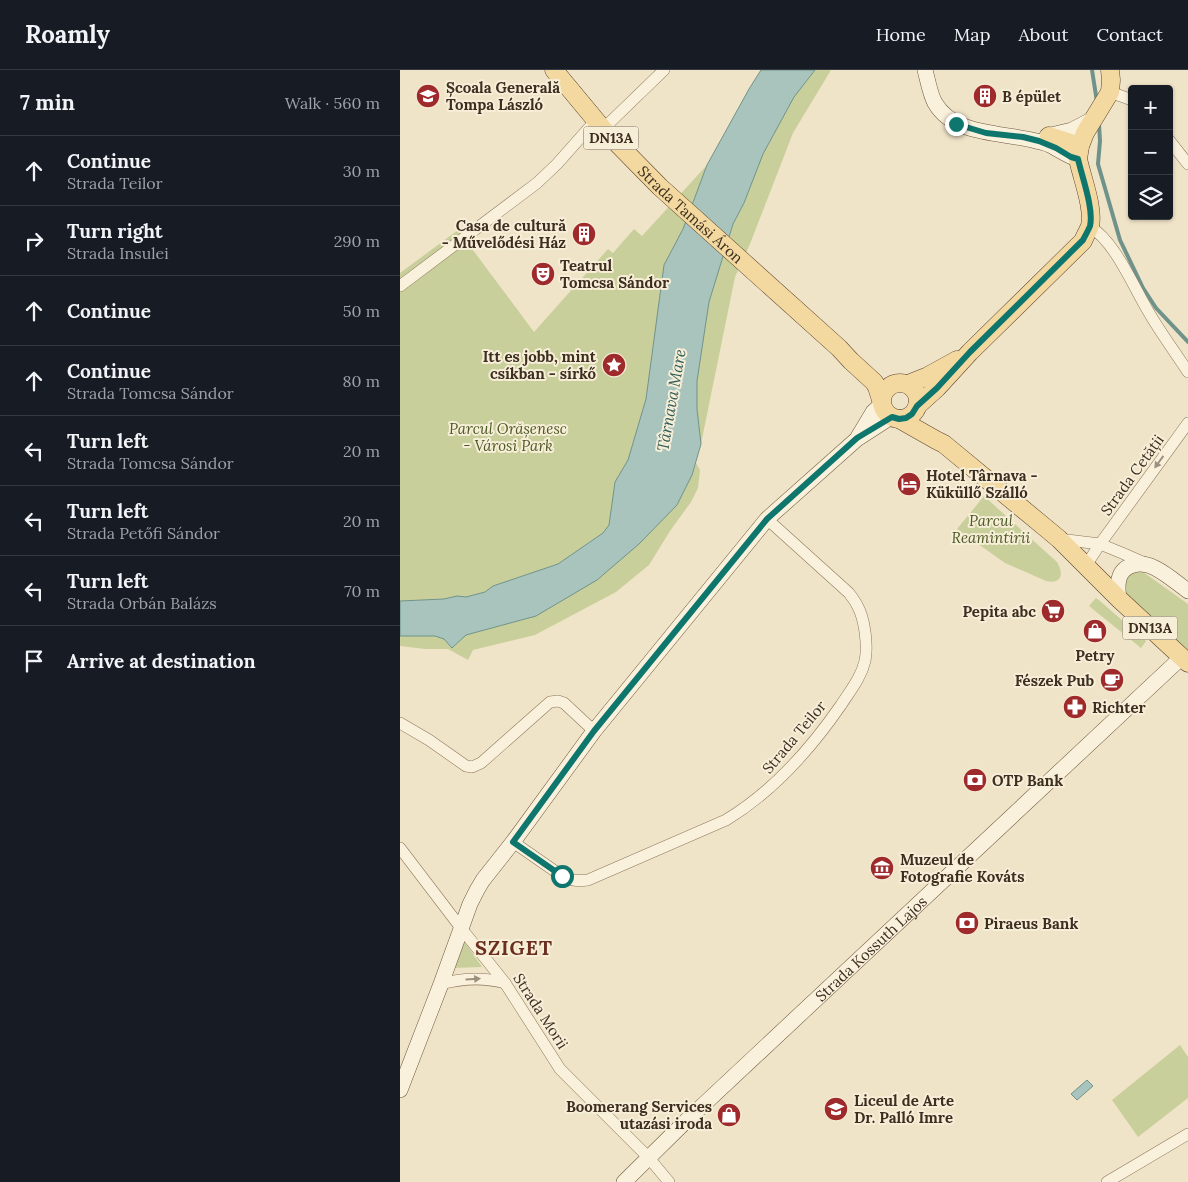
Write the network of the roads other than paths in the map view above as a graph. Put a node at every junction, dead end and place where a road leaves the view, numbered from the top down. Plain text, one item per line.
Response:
1 (554, 70) edge
2 (664, 70) edge
3 (925, 70) edge
4 (1110, 70) edge
5 (1128, 101) edge
6 (1100, 108) junction
7 (599, 125) junction
8 (1049, 136) junction
9 (1023, 137) junction
10 (1173, 145) edge
11 (1079, 153) junction
12 (1188, 164) edge
13 (1090, 226) junction
14 (400, 286) edge
15 (839, 348) junction
16 (970, 352) junction
17 (1188, 372) edge
18 (904, 383) junction
19 (916, 408) junction
20 (888, 410) junction
21 (1188, 423) edge
22 (944, 444) junction
23 (767, 519) junction
24 (1059, 540) junction
25 (1100, 544) junction
26 (1148, 565) junction
27 (1085, 567) junction
28 (1188, 591) edge
29 (1119, 599) junction
30 (1185, 660) edge
31 (400, 722) edge
32 (594, 731) junction
33 (513, 842) junction
34 (400, 848) edge
35 (461, 928) junction
36 (505, 983) junction
37 (441, 984) junction
38 (400, 1090) edge
39 (1188, 1134) edge
40 (649, 1158) junction
41 (624, 1182) edge
42 (669, 1182) edge
43 (1108, 1182) edge

1 - 7 main road, Strada Tamási Áron / DN13A
2 - 7 street
3 - 9 main road
4 - 6 main road
5 - 6 street
6 - 8 main road
6 - 11 main road
7 - 14 street
7 - 15 main road, Strada Tamási Áron / DN13A
8 - 9 main road
8 - 11 main road
9 - 11 main road
10 - 12 street
11 - 13 main road
13 - 16 main road
13 - 17 street
15 - 18 main road, Strada Tamási Áron / DN13A
15 - 20 main road, Strada Tamási Áron / DN13A
16 - 18 main road
16 - 19 main road
18 - 19 main road, DN13A
18 - 20 main road
19 - 20 main road
19 - 22 main road, DN13A
20 - 22 main road, DN13A
20 - 23 main road
21 -> 25 street, Strada Cetății
22 - 24 main road, DN13A
23 - 32 main road
23 - 33 street, Strada Teilor
24 - 25 street
24 - 27 main road, DN13A
25 - 26 street
25 - 27 street, Strada Cetății
26 - 28 main road
26 - 29 main road
27 - 29 main road, DN13A
29 - 30 main road, DN13A
30 - 40 main road, Strada Kossuth Lajos
31 - 32 street
32 - 33 main road
33 - 35 main road
34 - 35 street, Strada Morii
35 - 36 street, Strada Morii
35 - 37 main road
37 -> 36 street
36 - 40 street, Strada Morii
37 - 38 main road
39 - 43 street
40 - 41 main road, Strada Kossuth Lajos
40 - 42 street, Strada Morii

